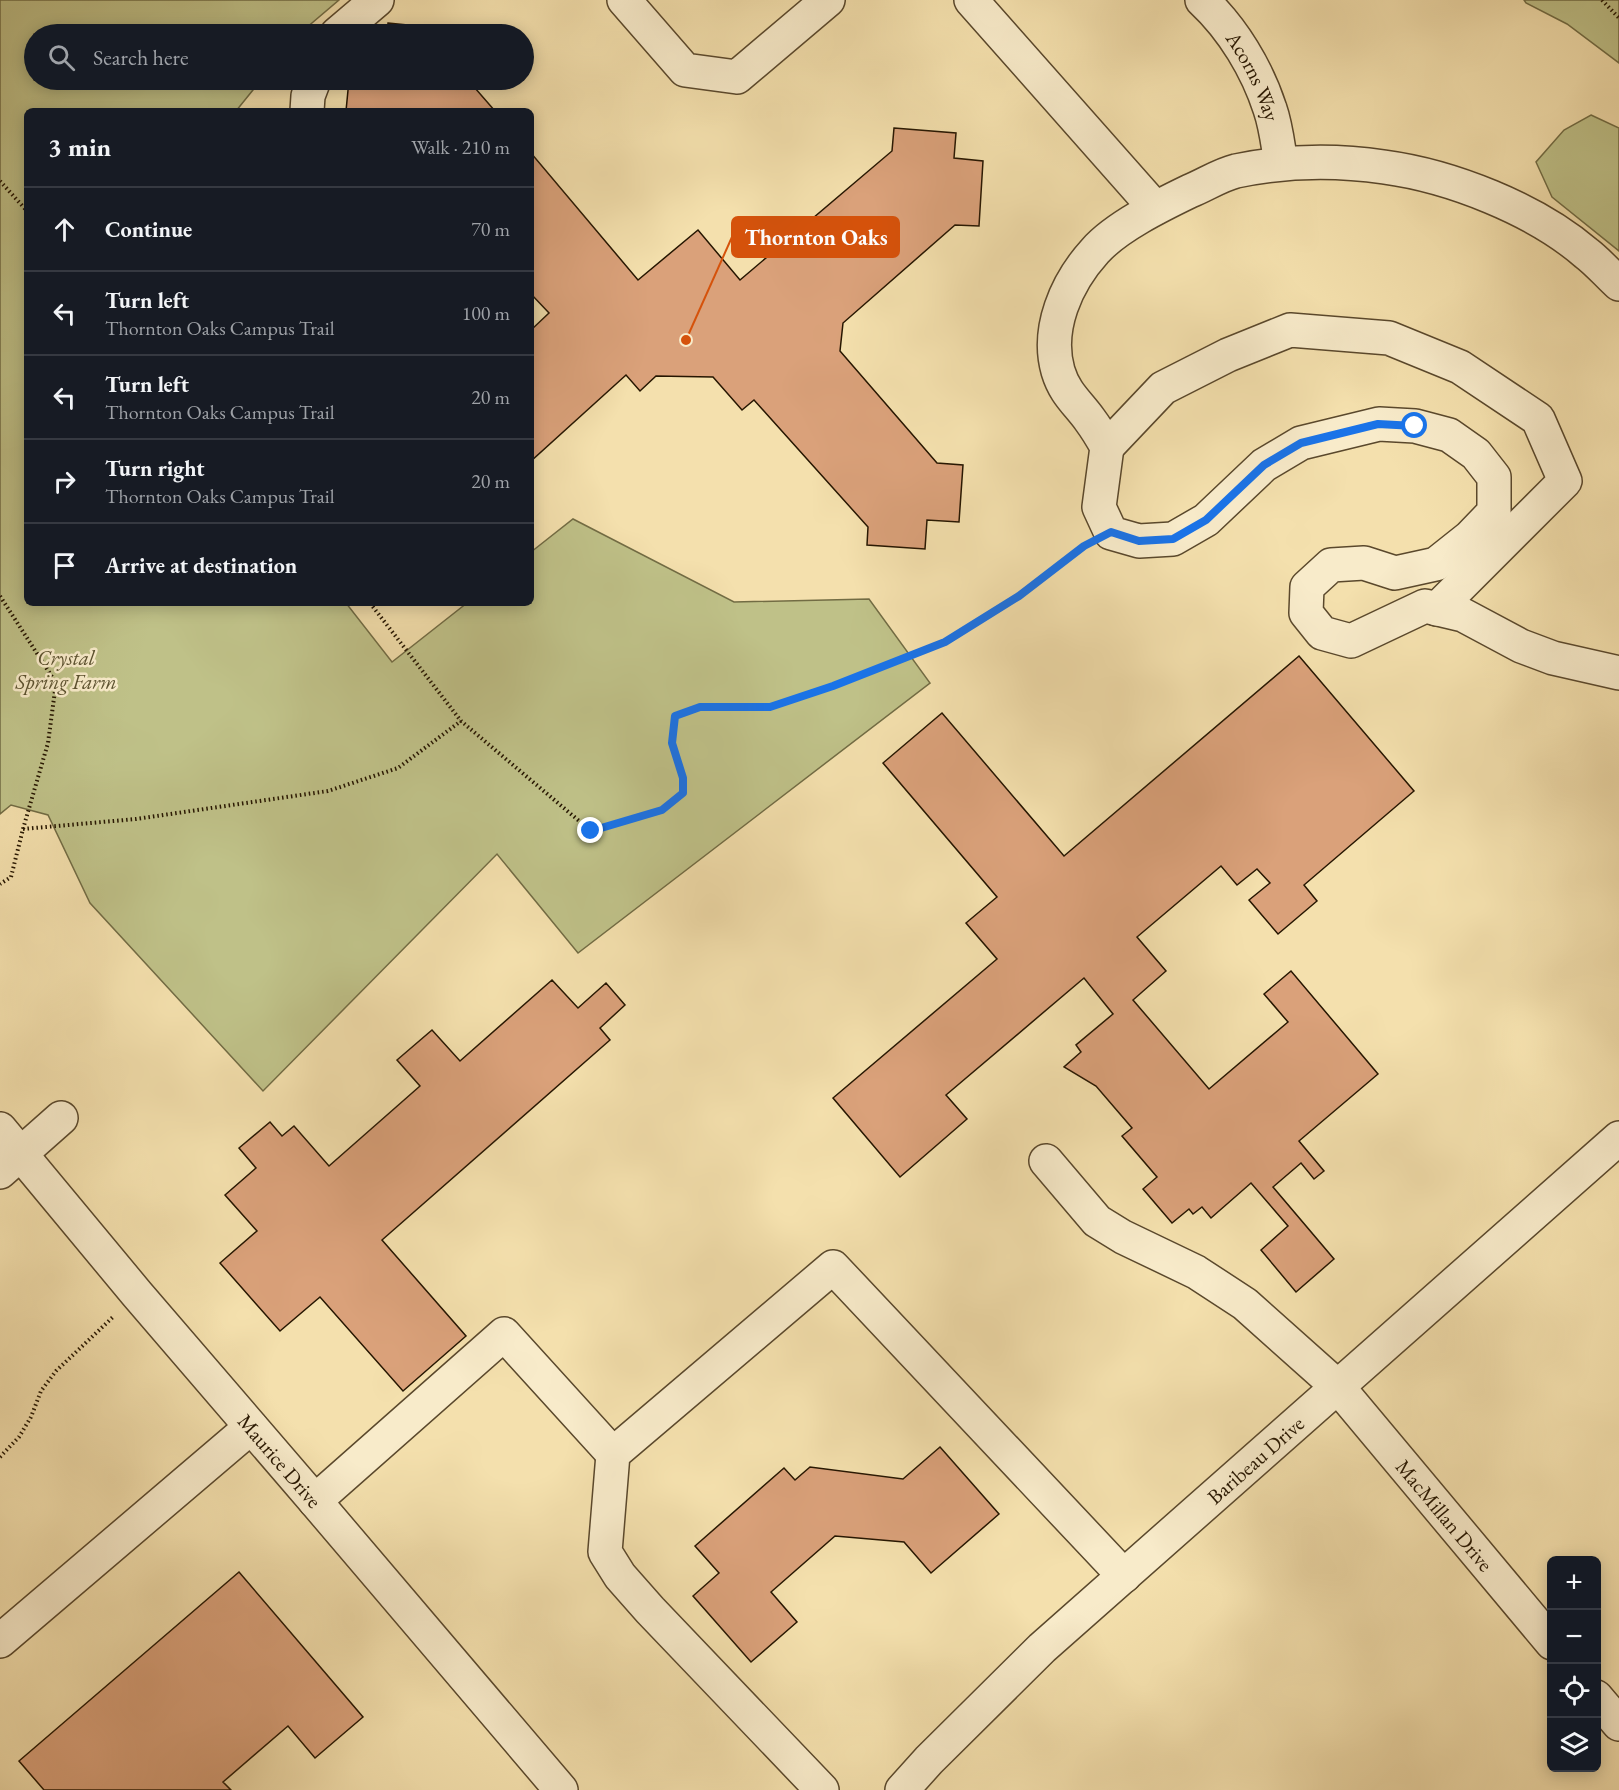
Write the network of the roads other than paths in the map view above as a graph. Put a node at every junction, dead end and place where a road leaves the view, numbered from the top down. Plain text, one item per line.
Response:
1 (377, 0) edge
2 (624, 0) edge
3 (828, 0) edge
4 (971, 0) edge
5 (1202, 0) edge
6 (349, 24) edge
7 (310, 90) edge
8 (307, 108) edge
9 (1281, 164) junction
10 (1155, 208) junction
11 (1619, 284) edge
12 (1107, 447) junction
13 (1437, 609) junction
14 (1619, 674) edge
15 (61, 1118) dead end
16 (0, 1129) edge
17 (1619, 1138) edge
18 (1046, 1161) dead end
19 (11, 1163) edge
20 (1338, 1387) junction
21 (251, 1427) junction
22 (613, 1454) junction
23 (315, 1500) junction
24 (1124, 1576) junction
25 (1547, 1638) edge
26 (0, 1641) edge
27 (1601, 1703) edge
28 (1619, 1724) edge
29 (561, 1790) edge
30 (822, 1790) edge
31 (902, 1790) edge

1 - 6 street
2 - 3 street
4 - 10 street
5 - 9 street, Acorns Way
7 - 8 street
9 - 10 street
9 - 11 street
10 - 12 street
12 - 13 street
12 - 13 street
13 - 14 street
15 - 19 street
16 - 19 street, Maurice Drive
17 - 20 street, Baribeau Drive
18 - 20 street, MacMillan Drive
19 - 21 street, Maurice Drive
20 - 24 street, Baribeau Drive
20 - 25 street, MacMillan Drive
21 - 23 street, Maurice Drive
21 - 26 street
22 - 23 street
22 - 24 street
22 - 30 street
23 - 29 street, Maurice Drive
24 - 31 street, Baribeau Drive
27 - 28 street

